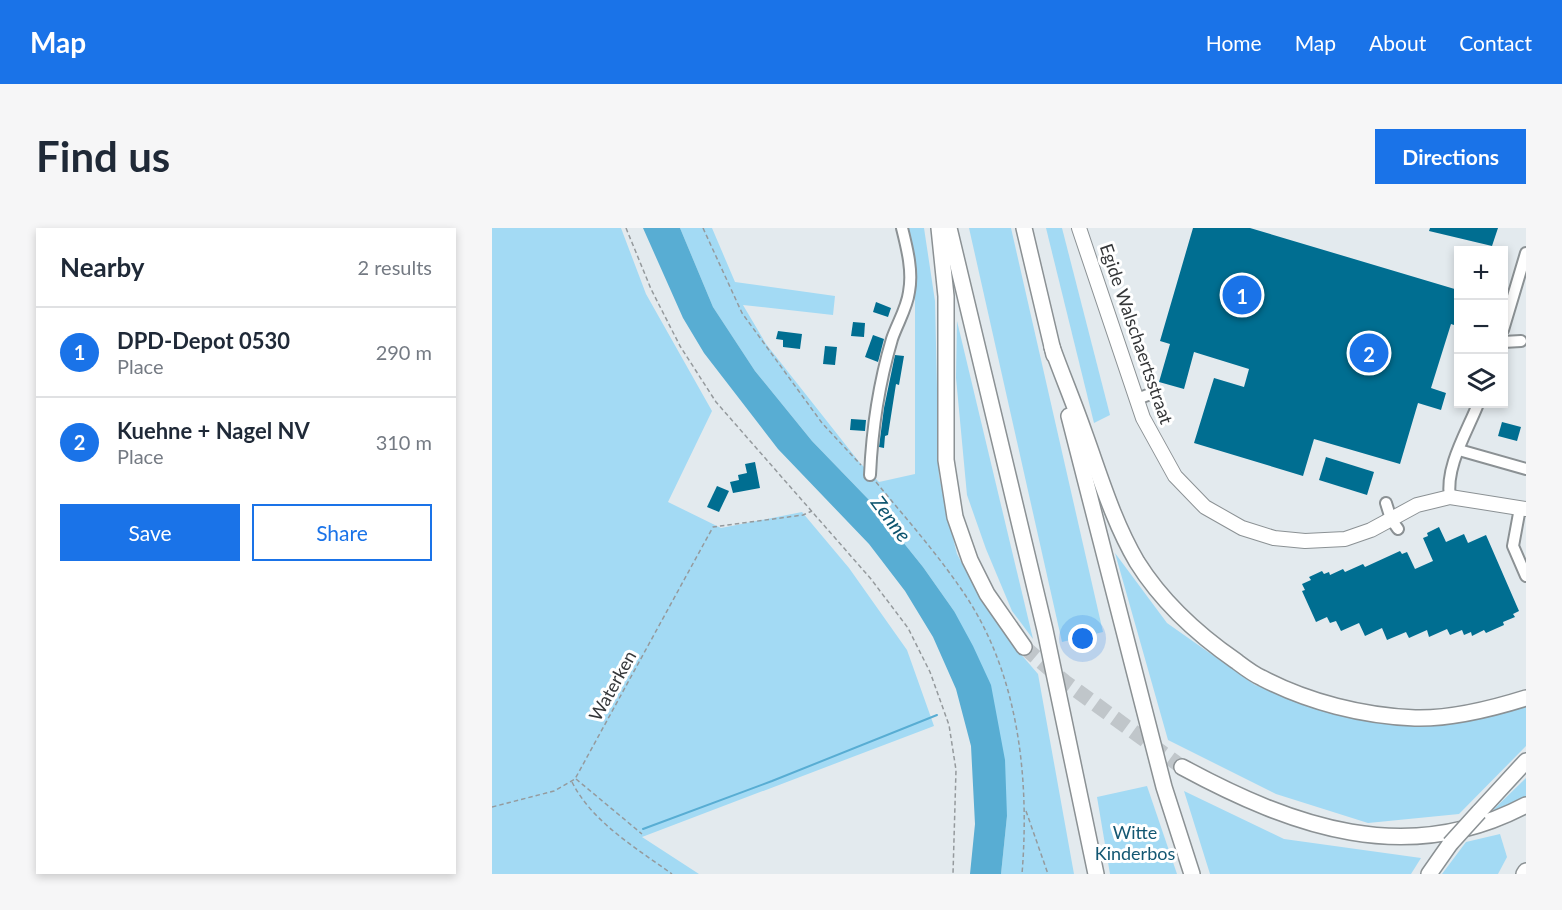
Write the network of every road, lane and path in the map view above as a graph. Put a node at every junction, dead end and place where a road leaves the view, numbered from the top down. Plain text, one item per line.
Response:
1 (626, 228) edge
2 (703, 228) edge
3 (902, 228) edge
4 (939, 228) edge
5 (949, 228) edge
6 (1024, 228) edge
7 (1079, 228) edge
8 (1526, 253) edge
9 (1509, 296) edge
10 (1521, 341) dead end
11 (1508, 342) edge
12 (1052, 347) junction
13 (1153, 393) dead end
14 (1137, 399) junction
15 (1476, 408) edge
16 (1459, 450) junction
17 (1526, 469) edge
18 (870, 475) junction
19 (1450, 497) junction
20 (1386, 503) dead end
21 (1523, 508) edge
22 (812, 511) junction
23 (1395, 524) junction
24 (1526, 576) edge
25 (1024, 647) tunnel mouth
26 (1526, 699) edge
27 (1526, 761) edge
28 (1182, 767) tunnel mouth
29 (575, 779) junction
30 (571, 781) junction
31 (1526, 805) edge
32 (492, 807) edge
33 (1024, 807) junction
34 (642, 834) dead end
35 (672, 874) edge
36 (953, 874) edge
37 (1022, 874) edge
38 (1048, 874) edge
39 (1096, 874) edge
40 (1192, 874) edge
41 (1429, 874) edge

1 - 22 path
2 - 18 path
3 - 18 street
4 - 25 highway
5 - 39 highway
6 - 12 highway
7 - 14 main road, Egide Walschaertsstraat
8 - 9 street
10 - 11 street
12 - 26 highway
12 - 40 highway
13 - 14 street
14 - 23 main road, Egide Walschaertsstraat
15 - 16 street
16 - 17 street
16 - 19 street
18 - 33 path
19 - 21 main road
19 - 23 main road, Egide Walschaertsstraat
20 - 23 street
21 - 24 street
22 - 29 path, Waterken
22 - 36 path
27 - 41 highway, bridge
28 - 31 highway
29 - 30 path
29 - 34 path
30 - 32 path
30 - 35 path
33 - 37 path
33 - 38 path

